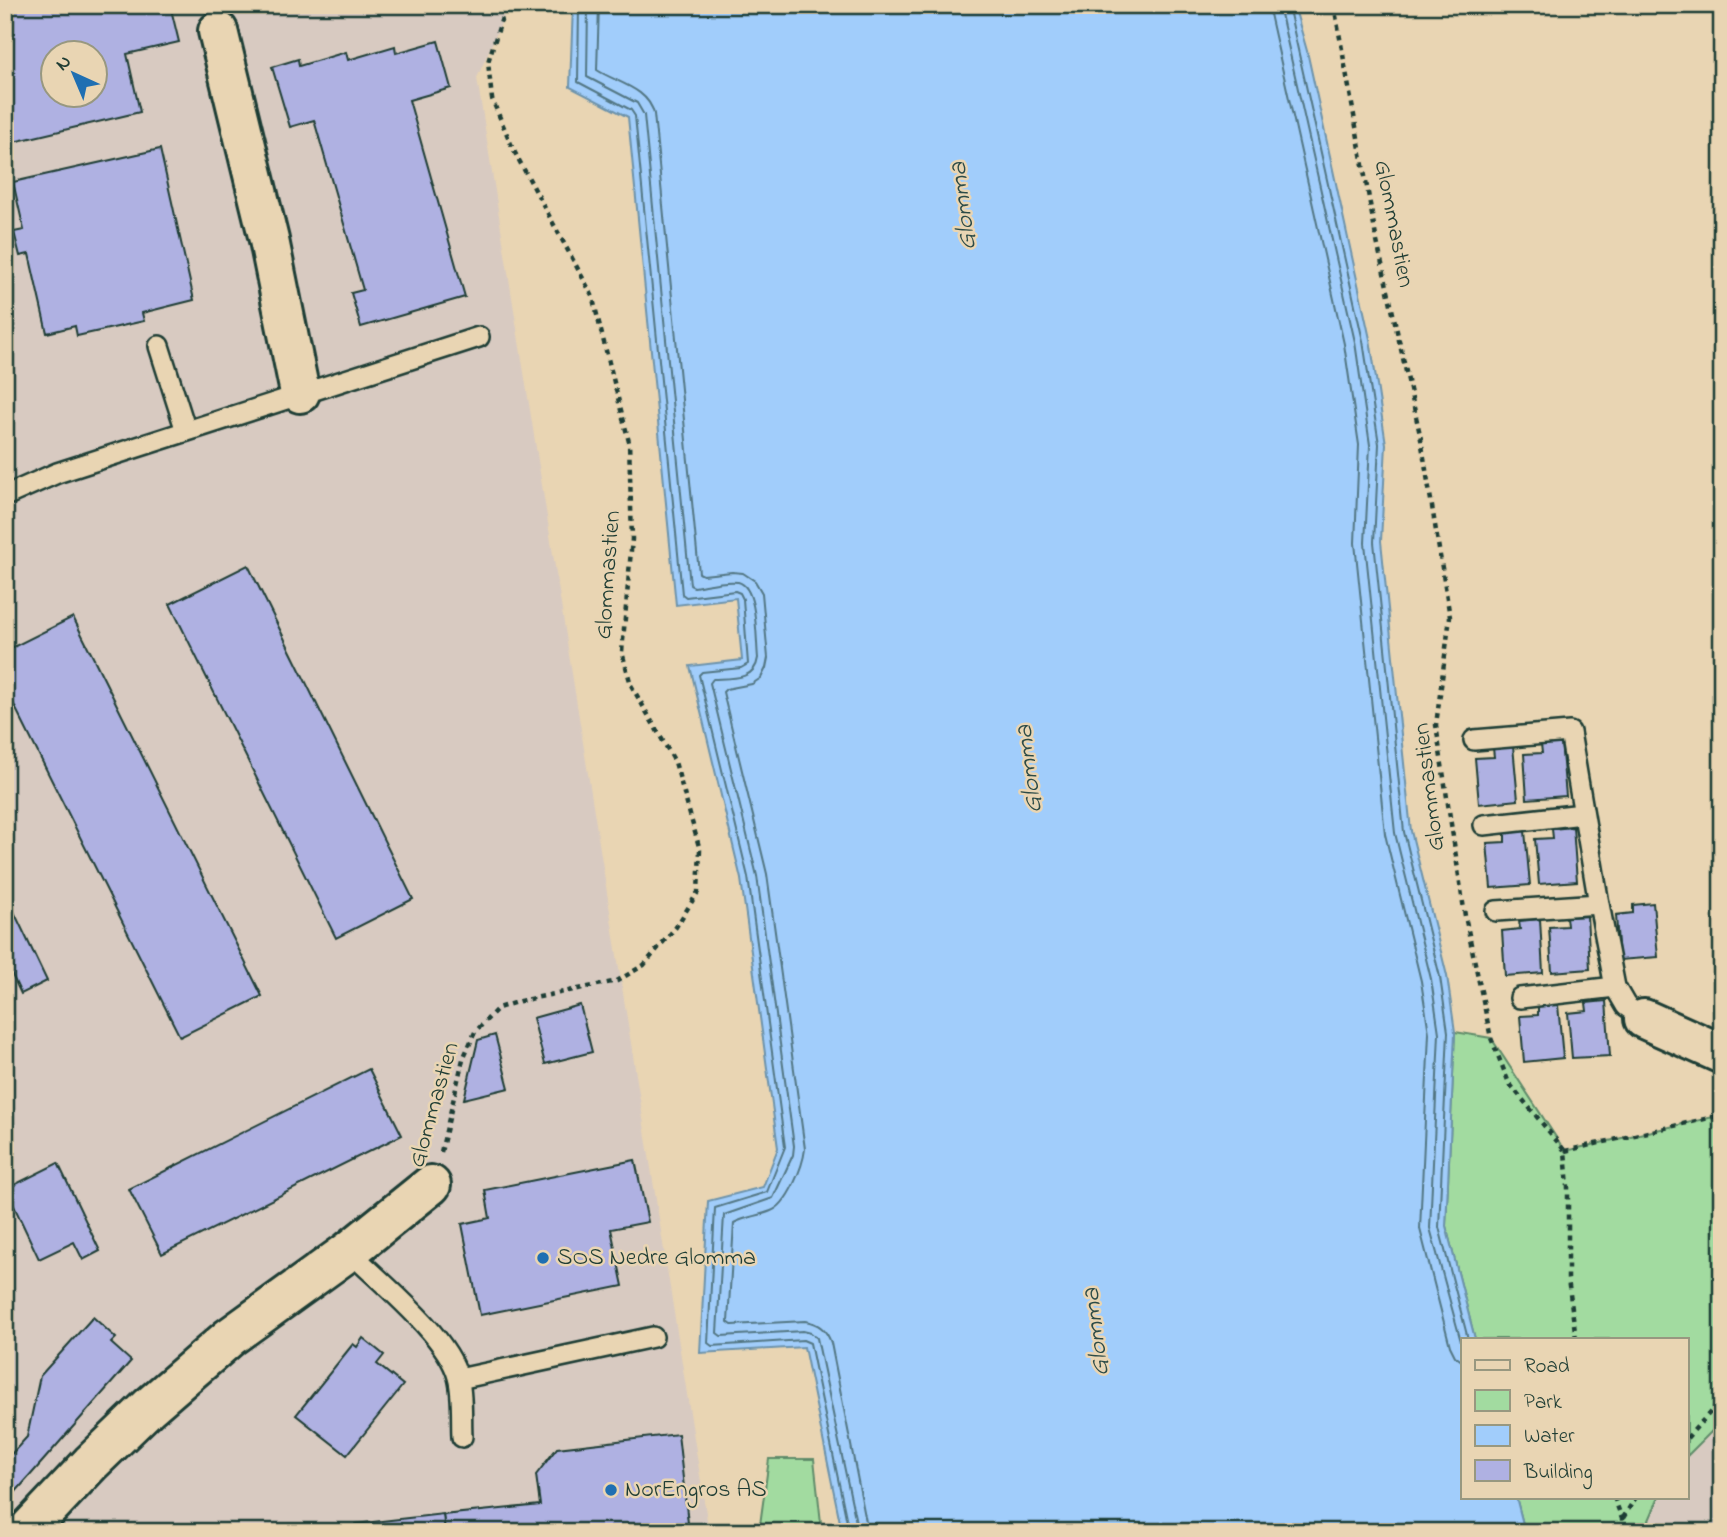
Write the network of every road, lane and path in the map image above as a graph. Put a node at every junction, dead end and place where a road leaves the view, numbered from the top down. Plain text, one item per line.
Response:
1 (506, 5) edge
2 (1334, 5) edge
3 (218, 31) dead end
4 (479, 337) dead end
5 (159, 346) dead end
6 (300, 393) junction
7 (186, 431) junction
8 (5, 496) edge
9 (1474, 740) dead end
10 (1583, 814) junction
11 (1484, 825) dead end
12 (1599, 904) junction
13 (1496, 911) dead end
14 (1615, 987) junction
15 (1520, 998) dead end
16 (1644, 1019) joint
17 (1722, 1054) edge
18 (1722, 1115) edge
19 (1565, 1151) junction
20 (431, 1185) joint
21 (349, 1251) junction
22 (653, 1338) dead end
23 (1576, 1338) edge
24 (459, 1379) junction
25 (1722, 1399) edge
26 (462, 1437) dead end
27 (1688, 1437) edge
28 (1614, 1498) edge
29 (1635, 1498) edge
30 (1622, 1519) junction
31 (26, 1532) edge
32 (1623, 1532) edge

1 - 20 path, Glommastien
2 - 19 path, Glommastien
3 - 6 street
4 - 6 lane
5 - 7 lane
6 - 7 lane
7 - 8 lane
9 - 10 lane
10 - 11 lane
10 - 12 lane
12 - 13 lane
12 - 14 lane
14 - 15 lane
14 - 16 lane
16 - 17 street
18 - 19 path
19 - 23 path
20 - 21 street
21 - 24 lane
21 - 31 street
22 - 24 lane
24 - 26 lane
25 - 27 path
28 - 30 path
29 - 30 path
30 - 32 path

